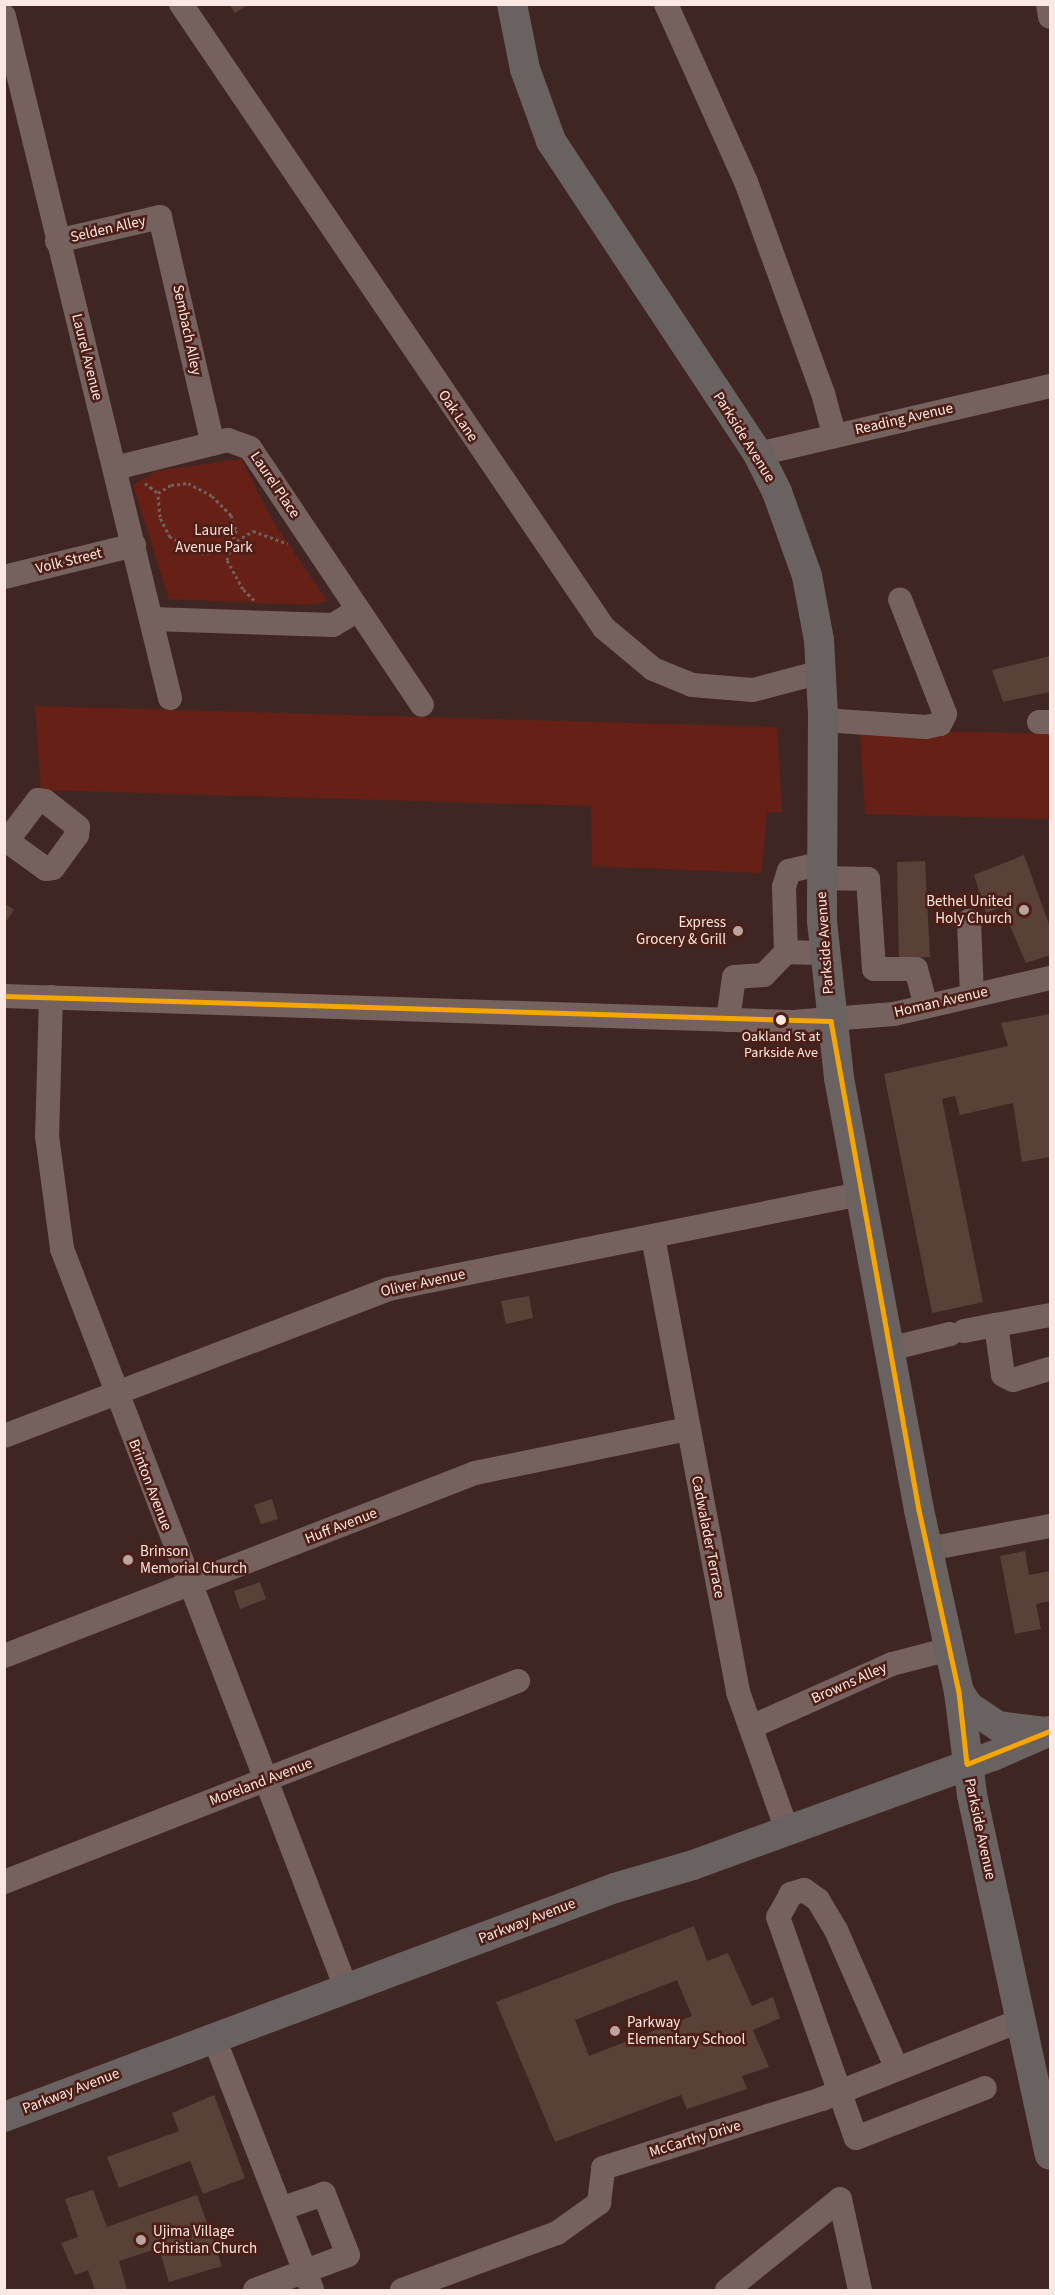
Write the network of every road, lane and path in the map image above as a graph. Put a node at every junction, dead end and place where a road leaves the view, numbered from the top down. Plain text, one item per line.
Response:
1 (181, 4) edge
2 (512, 4) edge
3 (666, 4) edge
4 (1048, 4) edge
5 (4, 16) edge
6 (1050, 17) edge
7 (10, 61) edge
8 (160, 217) joint
9 (57, 241) junction
10 (1050, 386) edge
11 (834, 434) junction
12 (213, 444) junction
13 (758, 454) junction
14 (115, 468) junction
15 (232, 544) junction
16 (134, 545) junction
17 (291, 545) dead end
18 (4, 577) edge
19 (900, 599) dead end
20 (247, 606) dead end
21 (358, 610) junction
22 (152, 619) junction
23 (821, 672) junction
24 (171, 698) dead end
25 (422, 705) dead end
26 (823, 720) junction
27 (820, 871) junction
28 (969, 921) dead end
29 (786, 952) junction
30 (824, 953) junction
31 (1050, 978) edge
32 (972, 995) junction
33 (4, 996) edge
34 (51, 997) junction
35 (927, 1006) junction
36 (728, 1020) junction
37 (831, 1021) junction
38 (860, 1194) junction
39 (653, 1237) junction
40 (1050, 1314) edge
41 (996, 1325) junction
42 (889, 1349) junction
43 (1050, 1370) edge
44 (115, 1393) junction
45 (687, 1429) junction
46 (4, 1436) edge
47 (1050, 1526) edge
48 (928, 1549) junction
49 (189, 1584) junction
50 (950, 1649) junction
51 (4, 1656) edge
52 (518, 1681) dead end
53 (958, 1692) junction
54 (751, 1727) junction
55 (1049, 1732) edge
56 (967, 1764) junction
57 (265, 1781) junction
58 (787, 1830) junction
59 (4, 1882) edge
60 (346, 1988) junction
61 (1022, 2020) junction
62 (214, 2038) junction
63 (897, 2069) junction
64 (985, 2088) dead end
65 (840, 2092) junction
66 (1046, 2108) edge
67 (4, 2117) edge
68 (1050, 2156) edge
69 (280, 2209) junction
70 (309, 2281) edge
71 (255, 2290) edge
72 (402, 2290) edge
73 (728, 2290) edge
74 (860, 2290) edge

1 - 23 street, Oak Lane
2 - 13 main road, Parkside Avenue
3 - 11 street
4 - 6 street
5 - 7 street, Laurel Avenue
7 - 9 street, Laurel Avenue
8 - 9 street, Selden Alley
8 - 12 street, Sembach Alley
9 - 14 street, Laurel Avenue
10 - 11 street, Reading Avenue
11 - 13 street, Reading Avenue
12 - 14 street, Laurel Place
12 - 21 street, Laurel Place
13 - 23 main road, Parkside Avenue
14 - 16 street, Laurel Avenue
15 - 15 path
15 - 17 path
15 - 20 path
16 - 18 street, Volk Street
16 - 22 street, Laurel Avenue
19 - 26 street
21 - 22 street
21 - 25 street, Laurel Place
22 - 24 street, Laurel Avenue
23 - 26 main road, Parkside Avenue
26 - 27 main road, Parkside Avenue
27 - 29 street
27 - 30 main road, Parkside Avenue
27 - 35 street
28 - 32 street
29 - 30 street
29 - 36 street
30 - 37 main road, Parkside Avenue
31 - 32 street, Homan Avenue
32 - 35 street, Homan Avenue
33 - 34 street, Homan Avenue
34 - 36 street, Homan Avenue
34 - 44 street, Brinton Avenue
35 - 37 street, Homan Avenue
36 - 37 street, Homan Avenue
37 - 38 main road, Parkside Avenue
38 - 39 street, Oliver Avenue
38 - 42 main road, Parkside Avenue
39 - 44 street, Oliver Avenue
39 - 45 street, Cadwalader Terrace
40 - 41 street
41 - 42 street
41 - 43 street
42 - 48 main road, Parkside Avenue
44 - 46 street, Oliver Avenue
44 - 49 street, Brinton Avenue
45 - 49 street, Huff Avenue
45 - 54 street, Cadwalader Terrace
47 - 48 street
48 - 50 main road, Parkside Avenue
49 - 51 street, Huff Avenue
49 - 57 street, Brinton Avenue
50 - 53 main road, Parkside Avenue
50 - 54 street, Browns Alley
52 - 57 street, Moreland Avenue
53 - 55 main road
53 - 56 main road, Parkside Avenue
54 - 58 street, Cadwalader Terrace
55 - 56 main road, Parkway Avenue
56 - 58 main road, Parkway Avenue
56 - 61 main road, Parkside Avenue
57 - 59 street, Moreland Avenue
57 - 60 street, Brinton Avenue
58 - 60 main road, Parkway Avenue
60 - 62 main road, Parkway Avenue
61 - 63 street, McCarthy Drive
61 - 66 main road, Parkside Avenue
62 - 67 main road, Parkway Avenue
62 - 69 street
63 - 65 street, McCarthy Drive
63 - 65 street
64 - 65 street
65 - 72 street, McCarthy Drive
66 - 68 main road, Parkside Avenue
69 - 70 street
69 - 70 street
70 - 71 street
73 - 74 street

